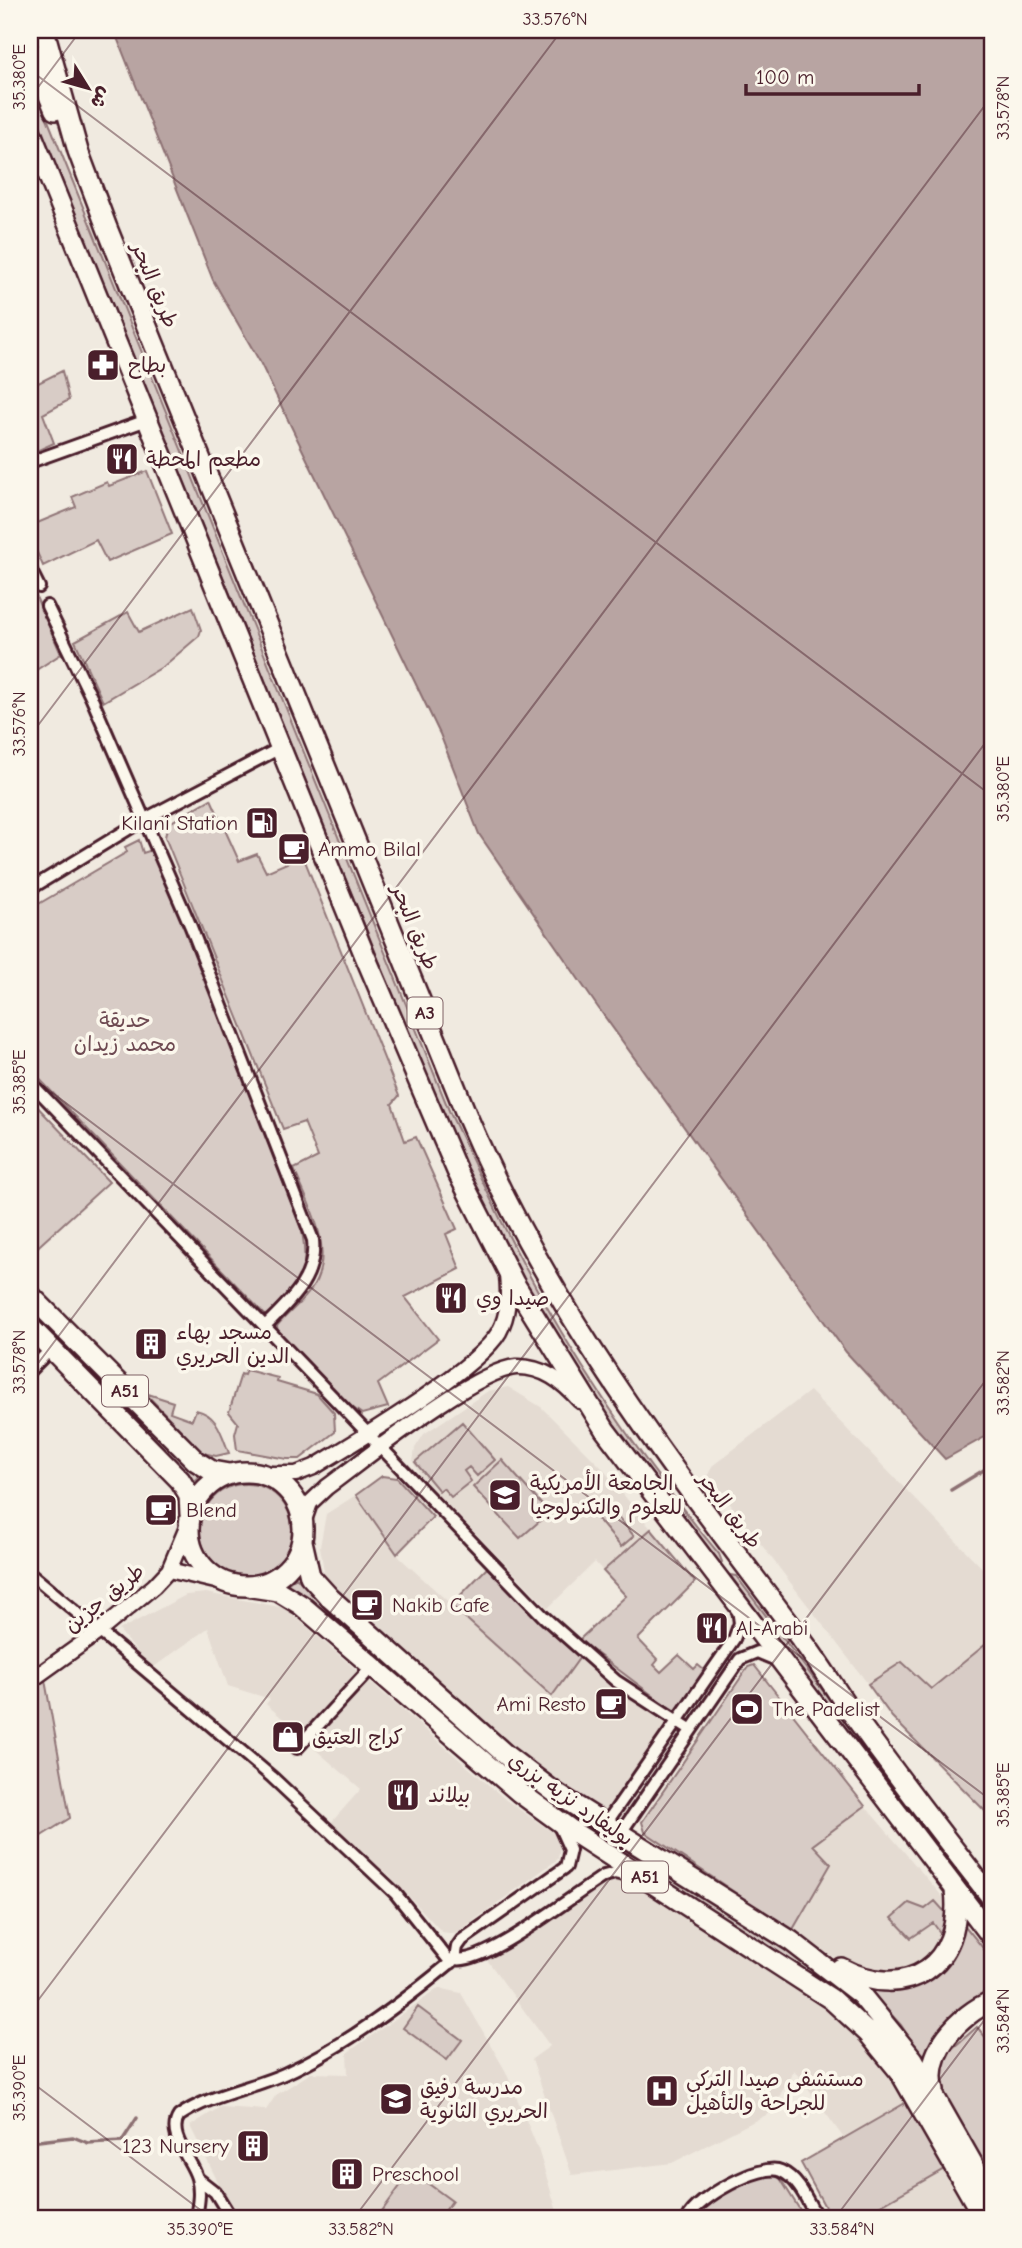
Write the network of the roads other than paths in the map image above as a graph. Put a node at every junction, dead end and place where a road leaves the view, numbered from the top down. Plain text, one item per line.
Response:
1 (44, 30) edge
2 (30, 50) edge
3 (30, 130) edge
4 (78, 151) junction
5 (147, 420) junction
6 (30, 462) edge
7 (30, 569) edge
8 (39, 587) dead end
9 (47, 606) dead end
10 (282, 747) junction
11 (145, 819) junction
12 (30, 889) edge
13 (30, 1082) edge
14 (506, 1267) junction
15 (30, 1294) edge
16 (265, 1326) junction
17 (30, 1327) edge
18 (51, 1349) junction
19 (30, 1370) edge
20 (605, 1430) junction
21 (369, 1431) junction
22 (384, 1447) junction
23 (229, 1474) junction
24 (263, 1474) junction
25 (189, 1520) junction
26 (302, 1532) junction
27 (738, 1558) junction
28 (169, 1570) junction
29 (30, 1573) edge
30 (714, 1576) junction
31 (223, 1583) junction
32 (252, 1587) junction
33 (737, 1606) junction
34 (97, 1633) junction
35 (372, 1667) junction
36 (789, 1671) junction
37 (30, 1681) edge
38 (677, 1720) junction
39 (690, 1729) junction
40 (297, 1748) dead end
41 (545, 1811) junction
42 (612, 1830) junction
43 (955, 1890) junction
44 (667, 1892) junction
45 (992, 1898) edge
46 (992, 1937) edge
47 (791, 1941) junction
48 (453, 1961) junction
49 (992, 2001) edge
50 (938, 2101) junction
51 (197, 2178) junction
52 (992, 2198) edge
53 (196, 2218) edge
54 (231, 2218) edge
55 (688, 2218) edge
56 (817, 2218) edge
57 (984, 2218) edge

1 - 4 highway, طريق البحر / A3
2 - 4 highway
3 - 5 highway, A3
4 - 27 highway, طريق البحر / A3
5 - 6 street
5 - 10 highway, A3
7 - 8 street
9 - 11 street
10 - 11 street
10 - 14 highway, A3
11 - 12 street
11 - 16 street
13 - 16 street
14 - 20 highway, A3
14 - 21 main road
15 - 23 highway, A51
16 - 21 street
17 - 18 highway, A51
18 - 19 street
18 - 25 highway, A51
20 - 22 main road
20 - 30 highway, A3
21 - 22 street
21 - 24 main road
22 - 26 main road
22 - 38 street
23 - 24 highway, A51
23 - 25 highway
24 - 26 highway, A51
25 - 28 main road, طريق جزين
25 - 31 highway, A51
26 - 32 highway
26 - 42 highway, بوليفارد نزيه بزري / A51
27 - 30 highway
27 - 45 highway, طريق البحر / A3
28 - 31 main road, طريق جزين
28 - 34 main road, طريق جزين
29 - 34 street
30 - 33 highway, A3
31 - 32 highway, A51
32 - 35 highway, بوليفارد نزيه بزري / A51
33 - 36 highway, A3
33 - 38 street
34 - 37 main road, طريق جزين
34 - 48 street
35 - 40 street
35 - 41 highway, بوليفارد نزيه بزري / A51
36 - 39 street
36 - 43 highway, A3
38 - 39 street
38 - 42 street
39 - 42 street
41 - 44 highway, بوليفارد نزيه بزري / A51
41 - 48 street
42 - 47 highway, بوليفارد نزيه بزري / A51
43 - 46 highway, A3
43 - 47 highway
44 - 48 street
44 - 57 highway, بوليفارد نزيه بزري / A51
47 - 50 highway, بوليفارد نزيه بزري / A51
48 - 51 street
49 - 50 highway
50 - 52 highway, بوليفارد نزيه بزري / A51
51 - 53 street
51 - 54 street
55 - 56 street

